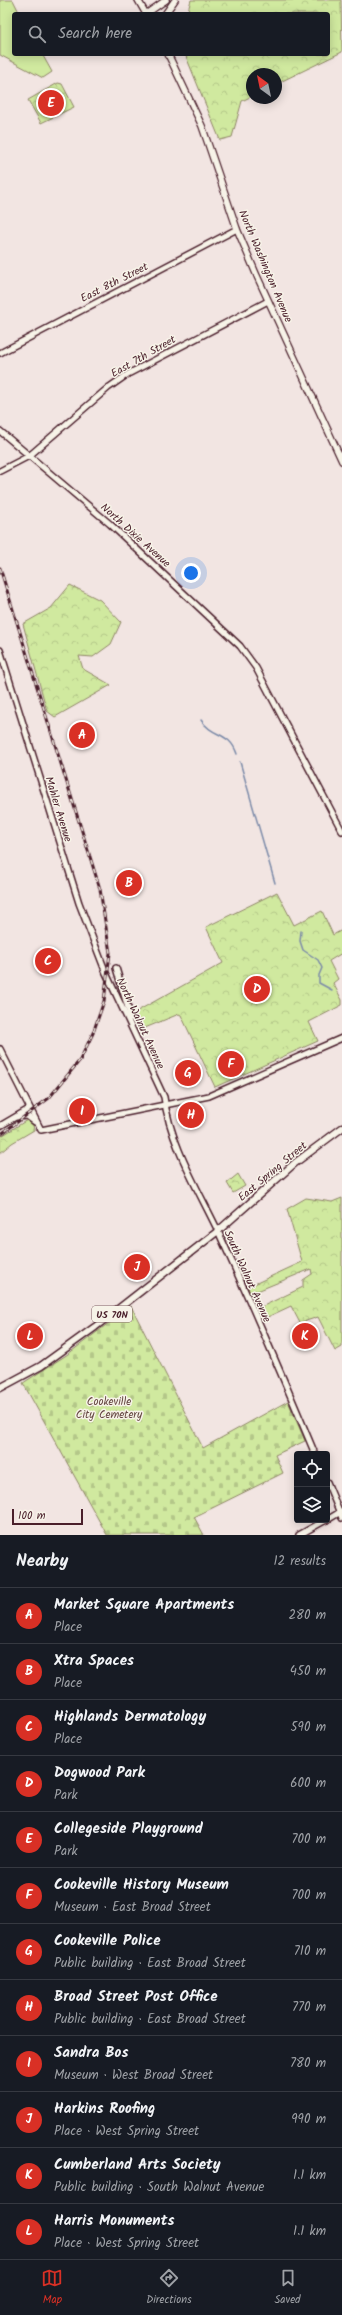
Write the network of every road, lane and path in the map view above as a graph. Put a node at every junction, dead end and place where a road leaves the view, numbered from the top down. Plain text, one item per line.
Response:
1 (138, 0) edge
2 (166, 0) edge
3 (175, 0) edge
4 (145, 12) edge
5 (149, 12) edge
6 (166, 12) edge
7 (169, 56) edge
8 (237, 229) junction
9 (268, 301) junction
10 (0, 354) edge
11 (0, 431) edge
12 (28, 456) junction
13 (342, 461) edge
14 (0, 471) edge
15 (0, 650) edge
16 (342, 831) edge
17 (116, 968) dead end
18 (106, 973) joint
19 (136, 1034) junction
20 (342, 1038) edge
21 (0, 1049) edge
22 (165, 1105) junction
23 (29, 1109) junction
24 (16, 1117) junction
25 (36, 1122) junction
26 (0, 1126) edge
27 (342, 1128) edge
28 (218, 1231) junction
29 (0, 1388) edge
30 (314, 1451) edge
31 (329, 1487) edge
32 (341, 1514) edge
33 (330, 1519) edge
34 (321, 1523) edge
35 (299, 1535) edge

1 - 4 main road
2 - 5 main road
3 - 6 main road
7 - 8 main road, North Washington Avenue
8 - 9 main road, North Washington Avenue
8 - 10 street, East 8th Street
9 - 12 street, East 7th Street
9 - 13 main road, North Washington Avenue
11 - 12 street, North Dixie Avenue
12 - 14 street, East 7th Street
12 - 16 street, North Dixie Avenue
15 - 18 street, Mahler Avenue
17 - 19 street
18 - 19 street, North Walnut Avenue
19 - 22 street, North Walnut Avenue
20 - 22 street
21 - 23 street
22 - 25 street
22 - 28 street, South Walnut Avenue
23 - 24 street
23 - 25 street
24 - 25 street
24 - 26 street
27 - 28 main road, East Spring Street / US 70N
28 - 29 main road, US 70N
28 - 30 street, South Walnut Avenue
31 - 32 street
32 - 33 street
34 - 35 street

